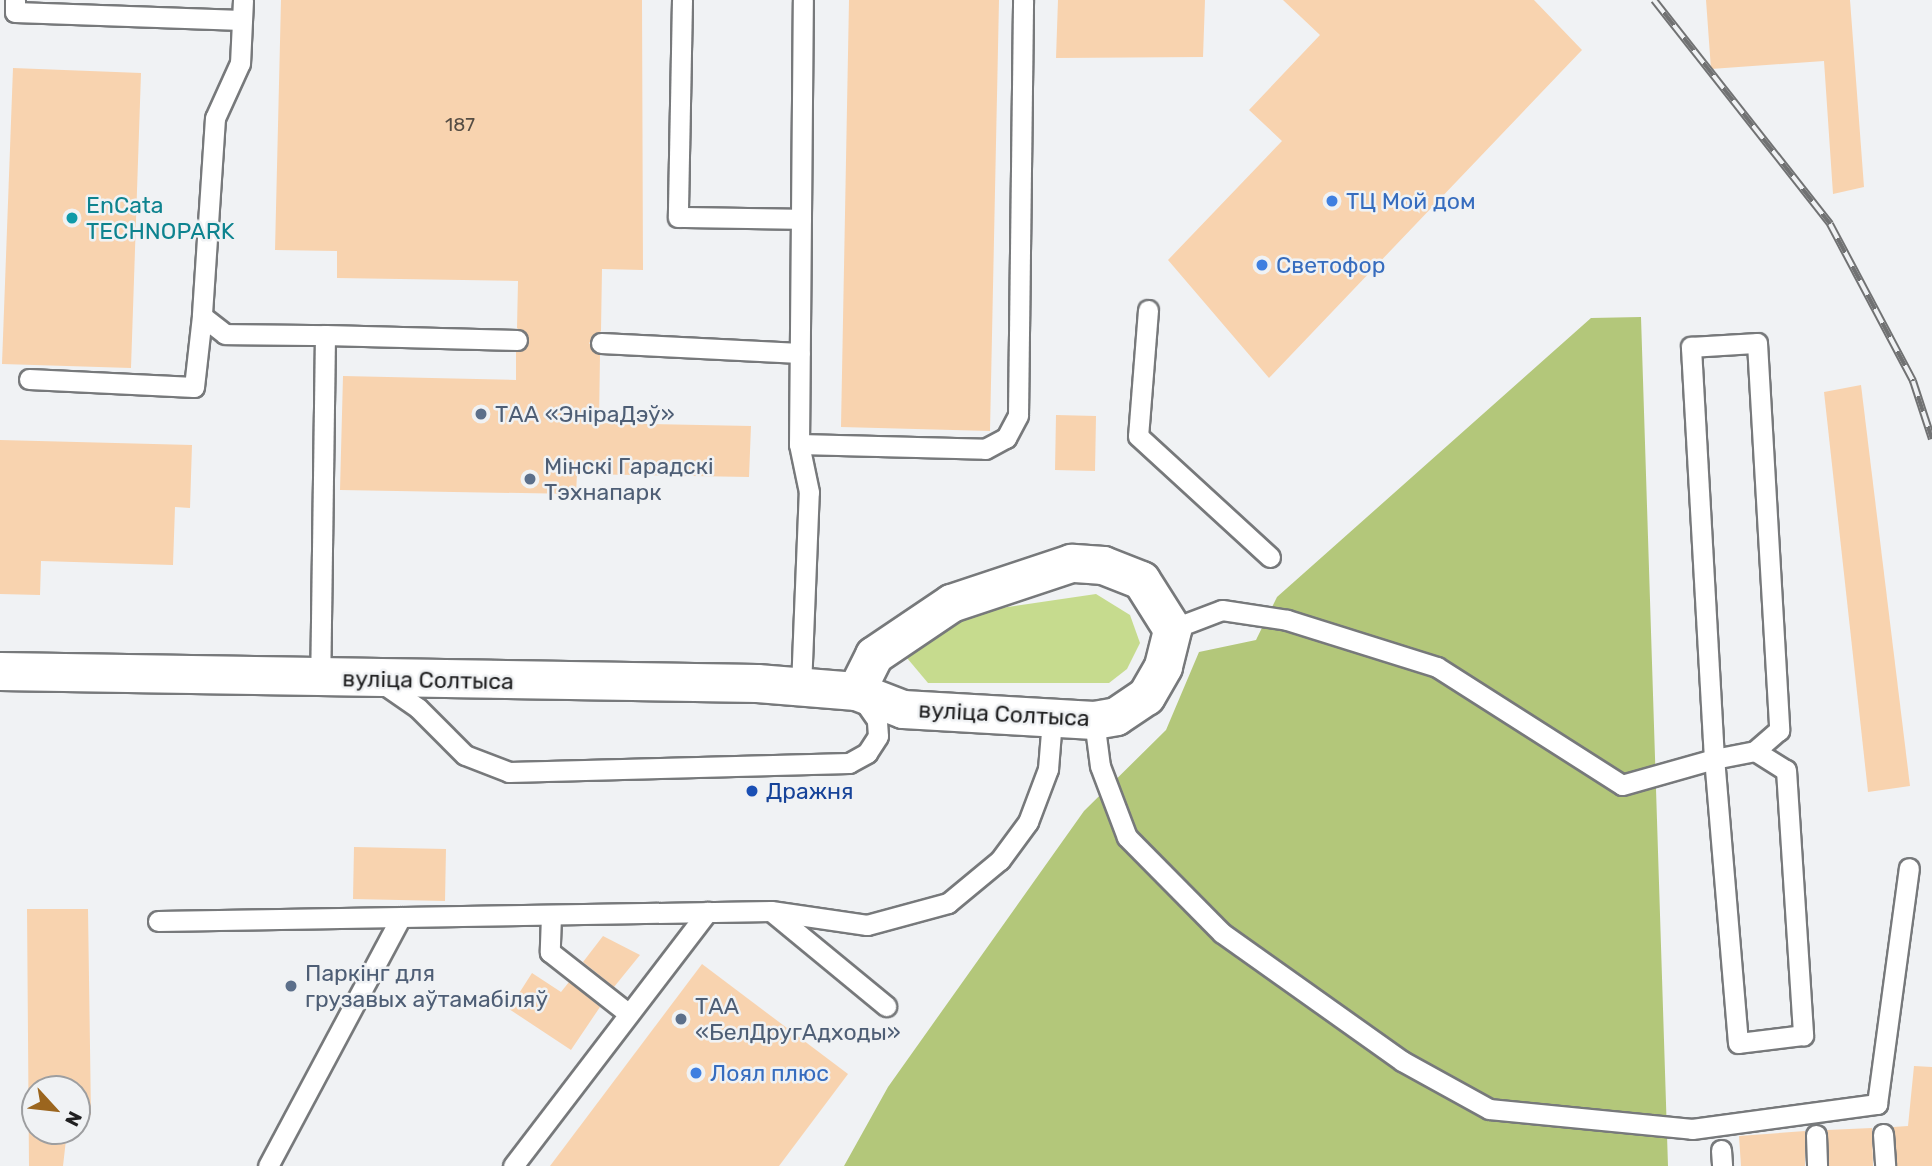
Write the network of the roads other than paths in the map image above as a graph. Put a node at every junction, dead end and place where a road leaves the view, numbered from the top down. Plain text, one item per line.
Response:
1 (15, 0) edge
2 (681, 0) edge
3 (803, 0) edge
4 (1023, 0) edge
5 (243, 10) edge
6 (801, 219) junction
7 (1148, 310) dead end
8 (202, 316) junction
9 (325, 335) junction
10 (517, 341) dead end
11 (601, 343) dead end
12 (800, 353) junction
13 (29, 379) dead end
14 (799, 444) junction
15 (1270, 558) dead end
16 (1172, 629) junction
17 (0, 671) edge
18 (320, 678) junction
19 (375, 679) junction
20 (802, 687) junction
21 (856, 691) junction
22 (1052, 719) junction
23 (1094, 720) junction
24 (1755, 751) junction
25 (1714, 759) junction
26 (1909, 868) dead end
27 (771, 911) junction
28 (707, 912) junction
29 (551, 915) junction
30 (401, 917) junction
31 (158, 921) dead end
32 (886, 1006) dead end
33 (629, 1014) junction
34 (1816, 1135) dead end
35 (1882, 1135) dead end
36 (268, 1166) edge
37 (513, 1166) edge
38 (1817, 1166) edge
39 (1885, 1166) edge

1 - 5 lane
2 - 6 lane
3 - 6 lane
4 - 14 lane
5 - 8 lane
6 - 12 lane
7 - 15 lane
8 - 9 lane
8 - 13 lane
9 - 10 lane
9 - 18 lane
11 - 12 lane
12 - 14 lane
14 - 20 lane
16 - 21 street
16 - 23 street, вуліца Солтыса
16 - 25 lane
17 - 18 street, вуліца Солтыса
18 - 19 street, вуліца Солтыса
19 - 20 street, вуліца Солтыса
19 - 21 lane
20 - 21 street, вуліца Солтыса
21 - 22 street, вуліца Солтыса
22 - 23 street, вуліца Солтыса
22 - 27 lane
23 - 26 lane
24 - 25 lane
24 - 25 lane
24 - 25 lane
27 - 28 lane
27 - 32 lane
28 - 29 lane
28 - 33 lane
29 - 30 lane
29 - 33 lane
30 - 31 lane
30 - 36 lane
33 - 37 lane
34 - 38 lane
35 - 39 lane

